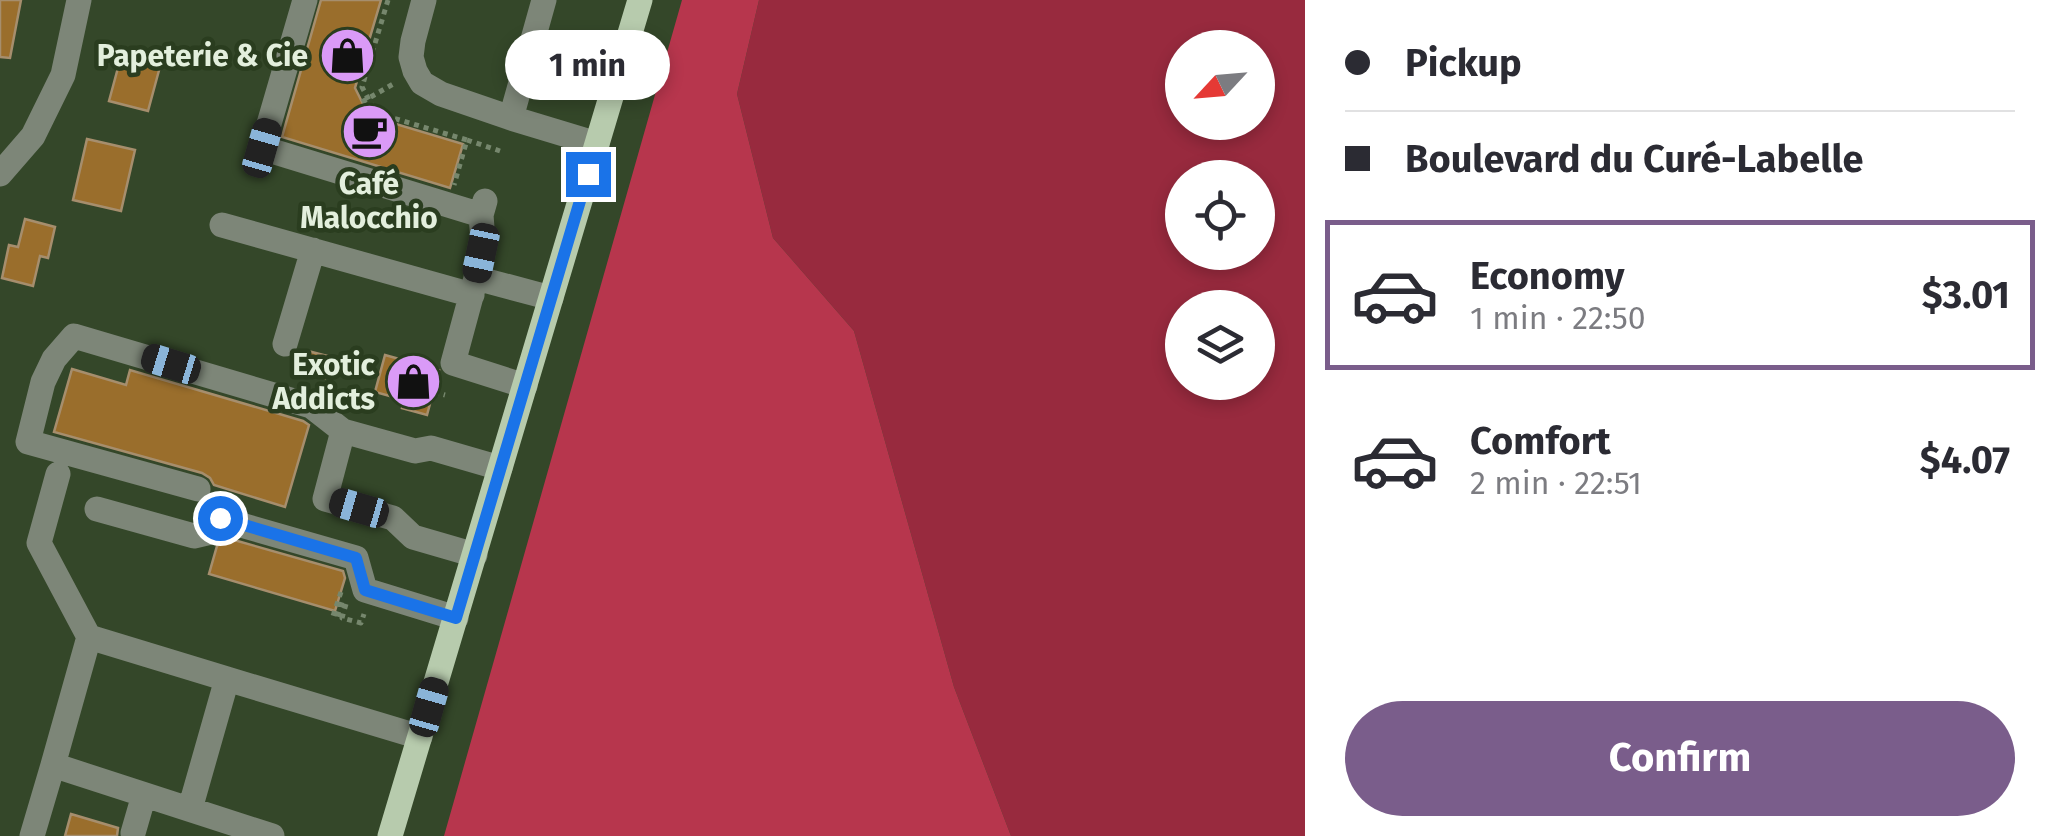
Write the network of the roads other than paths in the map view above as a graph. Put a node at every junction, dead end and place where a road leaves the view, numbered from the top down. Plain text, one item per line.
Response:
1 (79, 0) edge
2 (305, 0) edge
3 (424, 0) edge
4 (544, 0) edge
5 (640, 0) edge
6 (510, 118) junction
7 (597, 144) junction
8 (0, 174) edge
9 (222, 225) dead end
10 (313, 250) junction
11 (474, 286) junction
12 (552, 298) junction
13 (285, 344) dead end
14 (526, 386) junction
15 (343, 431) junction
16 (500, 468) junction
17 (58, 474) dead end
18 (198, 489) dead end
19 (97, 508) dead end
20 (475, 555) junction
21 (456, 618) junction
22 (89, 637) junction
23 (227, 679) junction
24 (420, 737) junction
25 (53, 765) junction
26 (144, 794) junction
27 (190, 809) junction
28 (133, 832) dead end
29 (32, 836) edge
30 (272, 836) edge
31 (390, 836) edge

1 - 8 street
2 - 11 street
3 - 6 street
4 - 6 street
5 - 7 main road
6 - 7 street
7 - 12 main road
9 - 10 street
10 - 11 street
10 - 13 street
11 - 12 street
11 - 14 street
12 - 14 main road
14 - 16 main road
15 - 16 street
15 - 18 street
15 - 20 street
16 - 20 main road
17 - 22 street
19 - 21 street
20 - 21 main road
21 - 24 main road
22 - 23 street
22 - 25 street
23 - 24 street
23 - 27 street
24 - 31 main road
25 - 26 street
25 - 29 street
26 - 27 street
26 - 28 street
27 - 30 street

